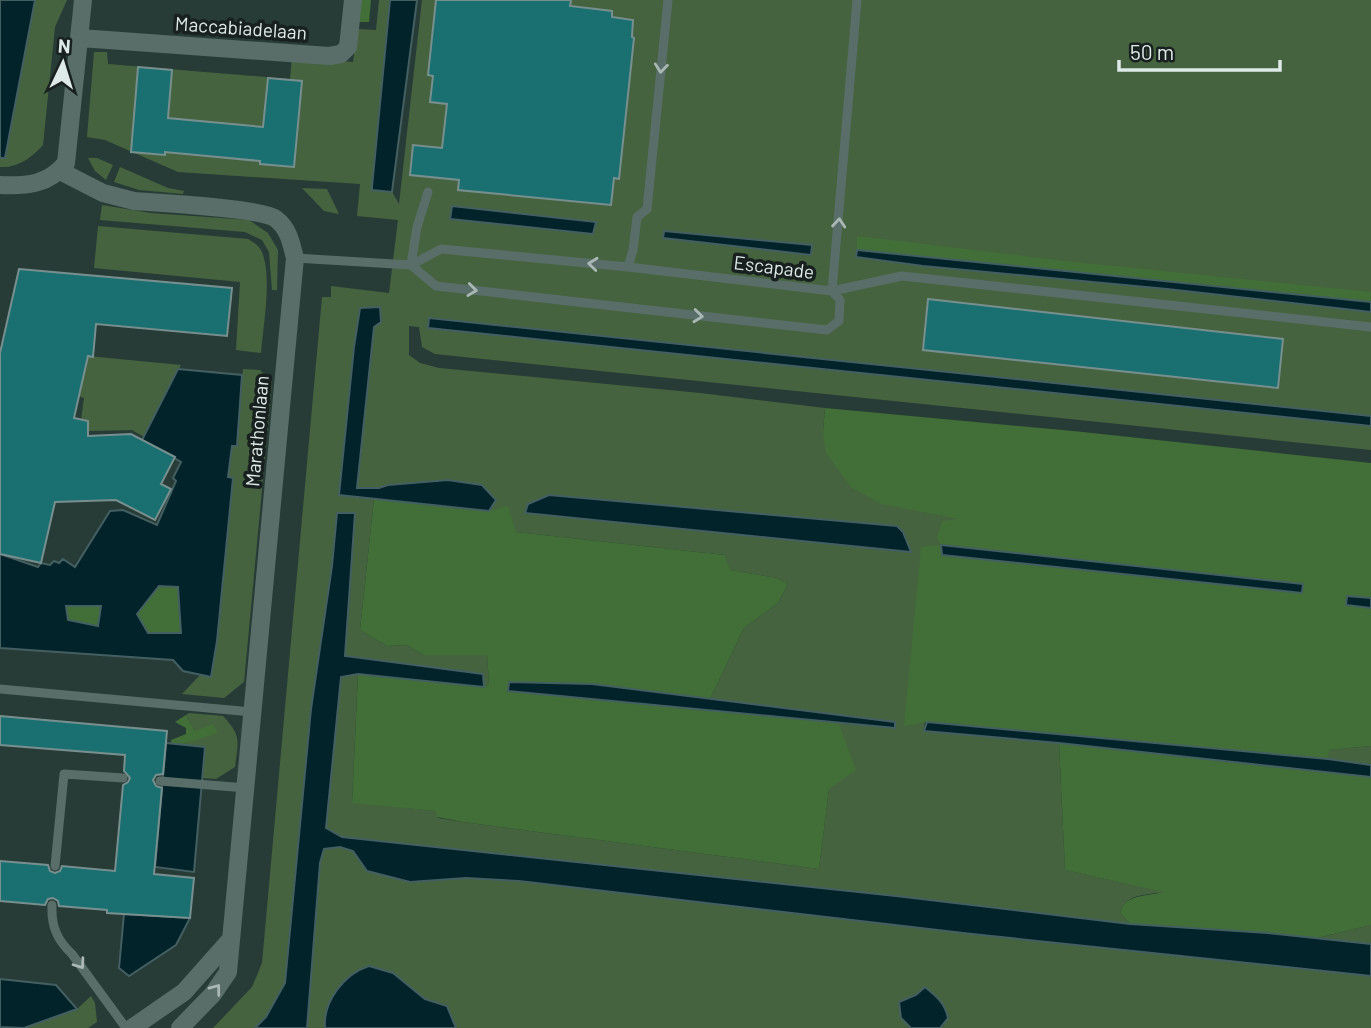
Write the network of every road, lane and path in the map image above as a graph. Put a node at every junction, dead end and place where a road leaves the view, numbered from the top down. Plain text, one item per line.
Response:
1 (83, 0) edge
2 (353, 0) edge
3 (668, 0) edge
4 (857, 0) edge
5 (80, 38) junction
6 (60, 171) junction
7 (0, 186) edge
8 (428, 192) dead end
9 (295, 258) junction
10 (411, 265) junction
11 (628, 267) junction
12 (832, 291) junction
13 (1371, 327) edge
14 (0, 688) edge
15 (252, 712) junction
16 (123, 778) dead end
17 (160, 781) dead end
18 (246, 788) junction
19 (55, 866) dead end
20 (51, 905) dead end
21 (231, 939) junction
22 (126, 1028) edge
23 (132, 1028) edge
24 (180, 1028) edge

1 - 5 street
2 - 5 street, Maccabiadelaan
3 -> 11 lane
12 -> 4 lane
5 - 6 street
6 - 7 street
6 - 9 street, Marathonlaan
8 - 10 lane
9 - 10 lane
9 - 15 street, Marathonlaan
11 -> 10 lane, Escapade
10 -> 12 lane, Escapade
11 - 12 lane, Escapade
12 - 13 lane
14 - 15 lane
15 - 18 street, Marathonlaan
16 - 19 lane
17 - 18 lane
18 - 21 street, Marathonlaan
20 -> 22 lane
21 - 23 street
24 -> 21 street, Marathonlaan

